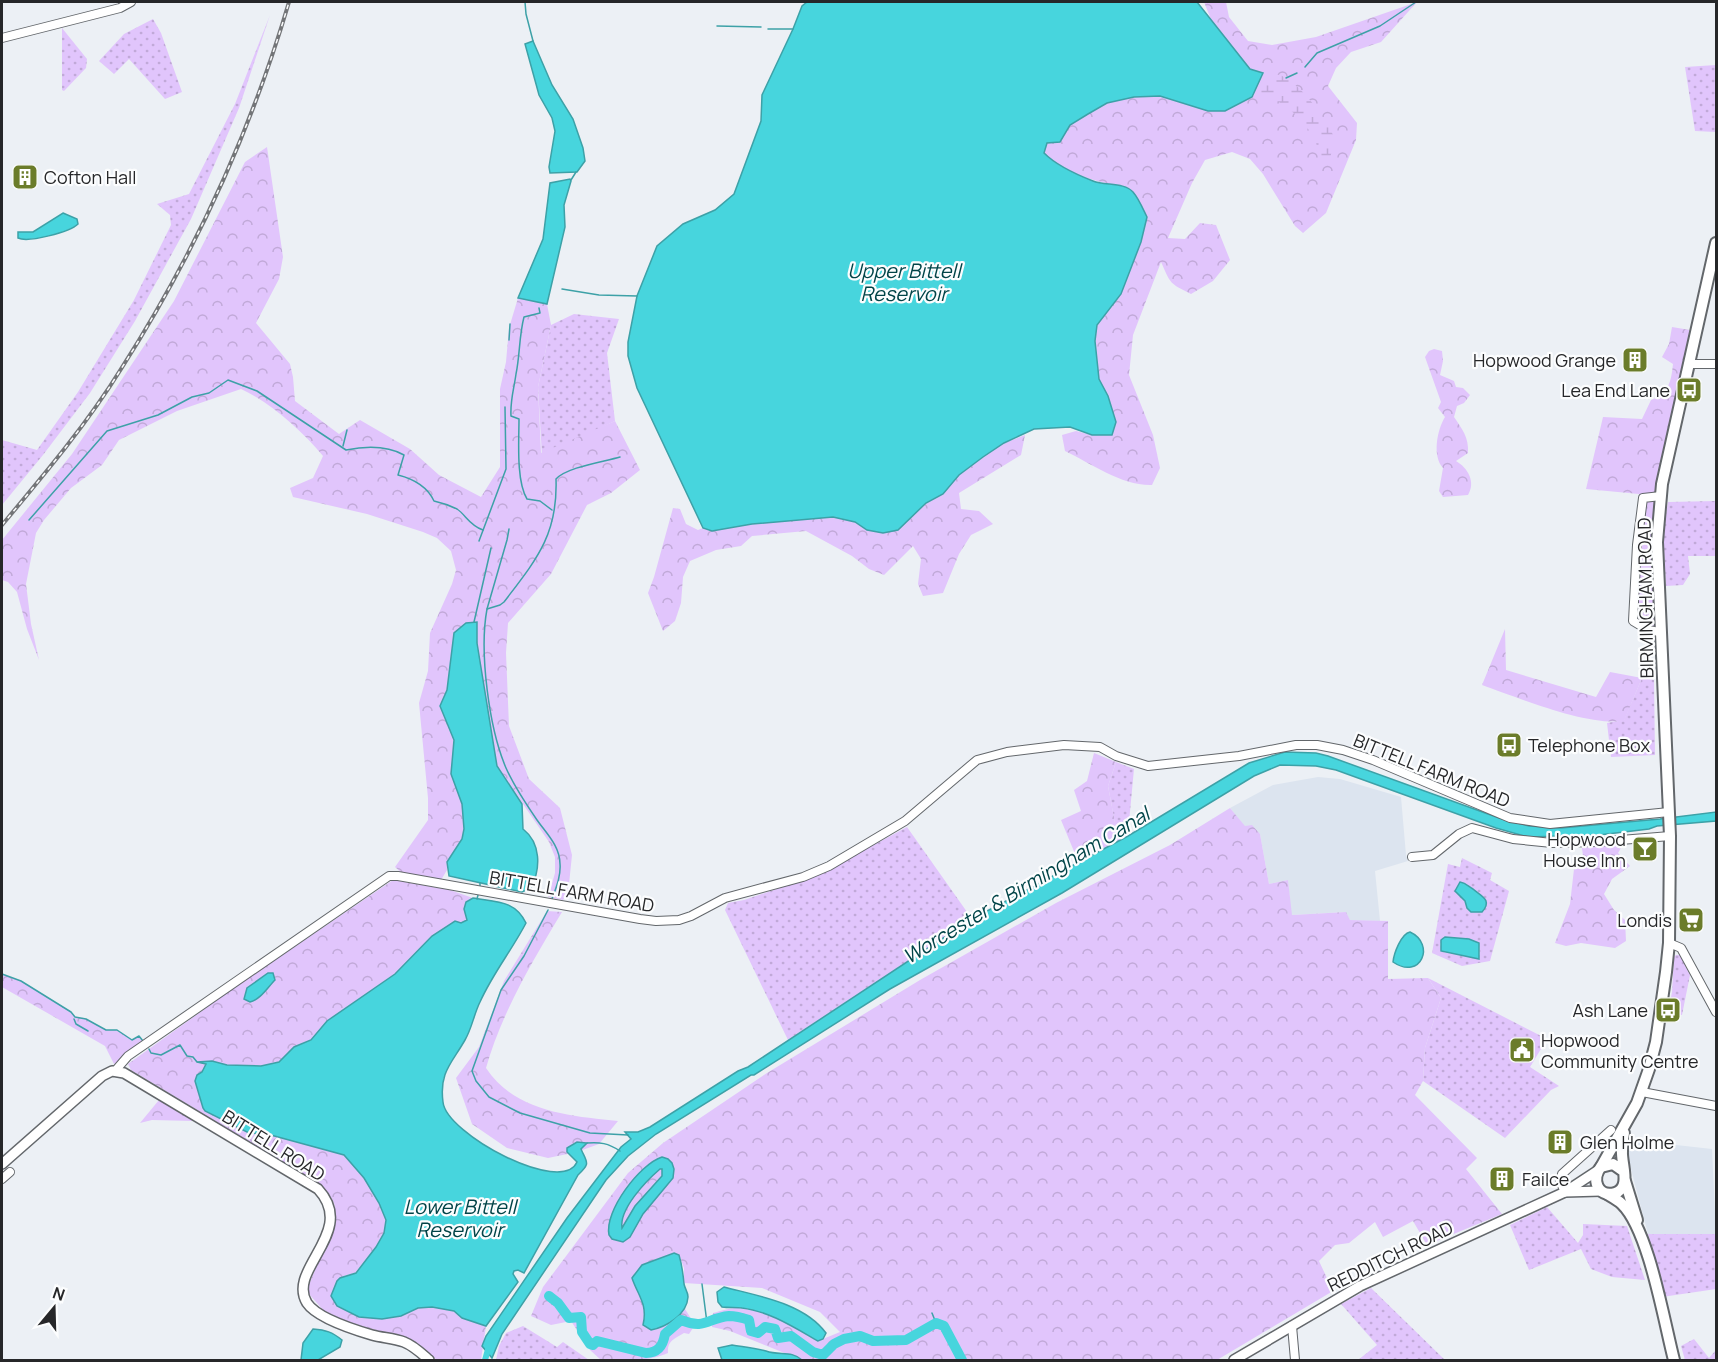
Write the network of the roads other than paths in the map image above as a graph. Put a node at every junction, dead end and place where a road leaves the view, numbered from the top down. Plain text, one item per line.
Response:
1 (131, 2) edge
2 (2, 38) edge
3 (1716, 243) edge
4 (1715, 258) edge
5 (1690, 364) junction
6 (1716, 364) edge
7 (1661, 495) junction
8 (1660, 632) junction
9 (1669, 813) junction
10 (1669, 833) junction
11 (1412, 857) dead end
12 (1669, 943) junction
13 (1716, 1012) edge
14 (115, 1071) junction
15 (1642, 1092) junction
16 (1716, 1106) edge
17 (1626, 1126) junction
18 (1611, 1130) dead end
19 (2, 1164) edge
20 (1599, 1169) junction
21 (10, 1172) dead end
22 (1624, 1176) junction
23 (2, 1179) edge
24 (1565, 1192) junction
25 (1604, 1193) junction
26 (1638, 1229) junction
27 (1292, 1326) junction
28 (429, 1360) edge
29 (1234, 1360) edge
30 (1295, 1360) edge
31 (1674, 1360) edge

1 - 2 street
3 - 4 highway, BIRMINGHAM ROAD
4 - 5 highway, BIRMINGHAM ROAD
5 - 6 street
5 - 7 highway, BIRMINGHAM ROAD
7 - 8 highway, BIRMINGHAM ROAD
7 - 8 street
8 - 9 highway, BIRMINGHAM ROAD
9 - 10 highway, REDDITCH ROAD
9 - 14 street, BITTELL FARM ROAD
10 - 11 street
10 - 12 highway, REDDITCH ROAD
12 - 13 street
12 - 15 highway, REDDITCH ROAD
14 - 19 main road
14 - 28 main road, BITTELL ROAD
15 - 16 street
15 - 17 highway, REDDITCH ROAD
17 - 20 highway, REDDITCH ROAD
17 - 22 highway, REDDITCH ROAD
18 - 24 street
20 - 22 highway
20 - 24 main road, REDDITCH ROAD
20 - 25 highway
21 - 23 street
22 - 25 highway
22 - 26 highway
24 - 25 main road, REDDITCH ROAD
24 - 27 main road, REDDITCH ROAD
25 - 26 highway
26 - 31 highway
27 - 29 main road, REDDITCH ROAD
27 - 30 street

